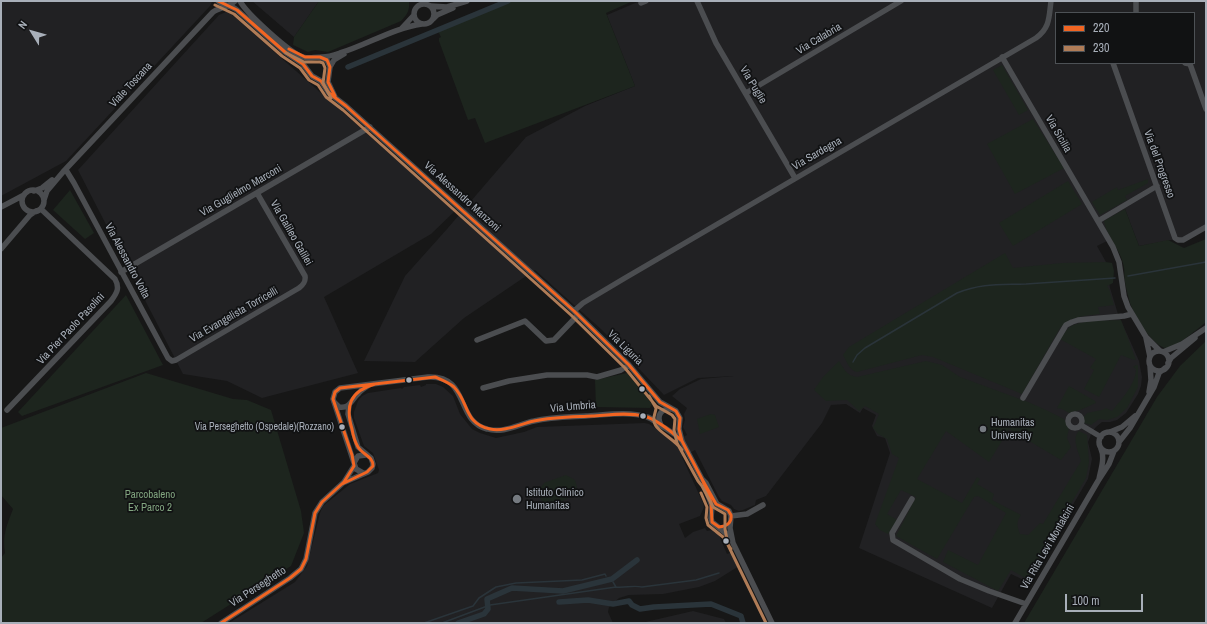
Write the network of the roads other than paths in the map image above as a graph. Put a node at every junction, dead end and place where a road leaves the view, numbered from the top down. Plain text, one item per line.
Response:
1 (218, 1) edge
2 (235, 1) edge
3 (240, 1) edge
4 (413, 1) edge
5 (467, 1) edge
6 (697, 1) edge
7 (901, 1) edge
8 (1051, 1) edge
9 (1136, 1) edge
10 (423, 2) edge
11 (459, 4) junction
12 (227, 5) junction
13 (431, 6) junction
14 (213, 12) junction
15 (1136, 12) edge
16 (414, 13) junction
17 (433, 19) junction
18 (422, 24) junction
19 (400, 29) junction
20 (349, 50) junction
21 (318, 57) junction
22 (1002, 57) junction
23 (1113, 64) edge
24 (1188, 64) edge
25 (330, 69) junction
26 (309, 71) junction
27 (316, 78) junction
28 (746, 93) junction
29 (337, 99) junction
30 (1206, 110) edge
31 (370, 127) junction
32 (65, 171) junction
33 (795, 178) junction
34 (1157, 186) junction
35 (34, 191) junction
36 (257, 193) junction
37 (26, 194) junction
38 (44, 200) junction
39 (10, 202) junction
40 (1, 207) edge
41 (26, 209) junction
42 (38, 210) junction
43 (1098, 221) junction
44 (25, 222) junction
45 (1206, 227) edge
46 (1, 249) edge
47 (121, 272) junction
48 (304, 283) joint
49 (576, 313) junction
50 (1132, 314) junction
51 (1206, 328) edge
52 (1199, 333) junction
53 (1146, 337) junction
54 (477, 340) dead end
55 (1162, 351) junction
56 (1150, 357) junction
57 (172, 361) joint
58 (1168, 363) junction
59 (629, 364) junction
60 (1150, 366) junction
61 (1165, 368) junction
62 (369, 385) junction
63 (343, 388) junction
64 (483, 388) dead end
65 (1149, 394) junction
66 (1023, 398) dead end
67 (334, 402) junction
68 (351, 402) junction
69 (660, 402) junction
70 (672, 409) junction
71 (7, 410) dead end
72 (660, 413) junction
73 (1138, 413) junction
74 (645, 416) junction
75 (679, 422) junction
76 (661, 425) junction
77 (1081, 425) dead end
78 (667, 429) junction
79 (1108, 432) junction
80 (1101, 437) junction
81 (682, 441) junction
82 (1119, 442) junction
83 (1100, 447) junction
84 (1114, 451) junction
85 (366, 454) junction
86 (354, 464) junction
87 (363, 473) junction
88 (702, 479) junction
89 (1098, 481) junction
90 (344, 482) junction
91 (912, 499) dead end
92 (763, 505) dead end
93 (722, 507) junction
94 (712, 513) junction
95 (730, 519) junction
96 (719, 527) junction
97 (733, 543) junction
98 (1026, 604) junction
99 (221, 623) edge
100 (772, 623) edge
101 (1015, 623) edge

1 - 12 street, Via Alessandro Manzoni
1 - 14 street, Viale Toscana
2 - 12 street, Viale Toscana
3 - 21 street
4 - 16 street
5 - 11 street
6 - 28 street, Via Puglie
7 - 28 street, Via Calabria
8 - 22 street, Via Sardegna
9 - 15 street
10 - 13 street
10 - 16 street
11 - 13 street
11 - 17 street
12 - 14 street, Viale Toscana
12 - 26 street, Via Alessandro Manzoni
13 - 17 street
14 - 32 street, Viale Toscana
16 - 18 street
16 - 19 street
17 - 18 street
18 - 19 street
19 - 20 street
20 - 21 street
20 - 25 street
21 - 25 street
21 - 26 street
22 - 33 street, Via Sardegna
22 - 43 street, Via Sicilia
23 - 34 street, Via del Progresso
24 - 30 street
25 - 27 street
25 - 29 street, Via Alessandro Manzoni
26 - 27 street, Via Alessandro Manzoni
27 - 29 street, Via Alessandro Manzoni
28 - 33 street, Via Puglie
29 - 31 street, Via Alessandro Manzoni
31 - 36 street, Via Guglielmo Marconi
31 - 49 street, Via Alessandro Manzoni
32 - 35 street, Viale Toscana
32 - 38 street, Viale Toscana
32 - 47 street, Via Alessandro Volta
33 - 49 street, Via Sardegna
34 - 43 street
34 - 45 street, Via del Progresso
35 - 37 street
35 - 38 street
36 - 47 street, Via Guglielmo Marconi
36 - 48 street, Via Galileo Galilei
37 - 39 street
37 - 41 street
38 - 42 street
39 - 40 street
39 - 41 street
41 - 42 street
41 - 44 street
42 - 44 street
42 - 71 street, Via Pier Paolo Pasolini
43 - 50 street, Via Sicilia
44 - 46 street
47 - 57 street, Via Alessandro Volta
48 - 57 street, Via Evangelista Torricelli
49 - 54 street, Via Sardegna
49 - 59 street, Via Liguria
50 - 53 street, Via Sicilia
50 - 66 street
51 - 52 street, Via Rita Levi Montalcini
52 - 55 street, Via Rita Levi Montalcini
52 - 58 street, Via Rita Levi Montalcini
53 - 55 street
53 - 56 street
55 - 56 street, Via Rita Levi Montalcini
55 - 58 street
56 - 60 street, Via Rita Levi Montalcini
58 - 61 street, Via Rita Levi Montalcini
59 - 64 street
59 - 69 street, Via Liguria
60 - 61 street
60 - 65 street, Via Rita Levi Montalcini
61 - 65 street, Via Rita Levi Montalcini
62 - 63 street
62 - 68 street
62 - 74 street, Via Umbria
63 - 67 street
63 - 68 street
65 - 73 street, Via Rita Levi Montalcini
67 - 68 street
67 - 86 street
68 - 85 street
69 - 70 street, Via Liguria
69 - 72 street, Via Liguria
70 - 72 street
70 - 75 street
72 - 74 street
72 - 76 street
73 - 79 street, Via Rita Levi Montalcini
73 - 82 street, Via Rita Levi Montalcini
74 - 76 street, Via Umbria
75 - 78 street
75 - 81 street
76 - 78 street
77 - 80 street
78 - 81 street
79 - 80 street, Via Rita Levi Montalcini
79 - 82 street
80 - 83 street, Via Rita Levi Montalcini
81 - 88 street
82 - 84 street, Via Rita Levi Montalcini
83 - 84 street
83 - 89 street, Via Rita Levi Montalcini
84 - 89 street, Via Rita Levi Montalcini
85 - 86 street
85 - 87 street
86 - 87 street
86 - 90 street, Via Perseghetto
87 - 90 street, Via Perseghetto
88 - 93 street
88 - 94 street
89 - 98 street, Via Rita Levi Montalcini
90 - 99 street, Via Perseghetto
91 - 98 street
92 - 95 street
93 - 94 street
93 - 95 street
94 - 96 street
95 - 96 street
95 - 97 street
96 - 97 street
97 - 100 street
98 - 101 street, Via Rita Levi Montalcini

